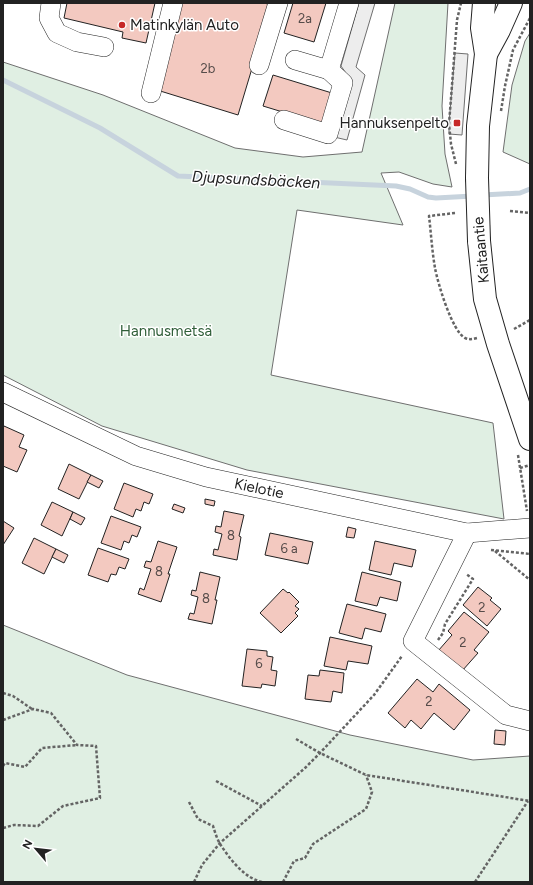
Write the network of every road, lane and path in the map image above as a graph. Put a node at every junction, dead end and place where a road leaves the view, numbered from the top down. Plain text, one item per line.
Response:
1 (51, 3) edge
2 (173, 3) edge
3 (278, 3) edge
4 (349, 3) edge
5 (461, 3) edge
6 (484, 3) edge
7 (511, 3) edge
8 (530, 18) edge
9 (104, 47) dead end
10 (486, 54) junction
11 (295, 60) dead end
12 (258, 65) dead end
13 (329, 70) junction
14 (151, 93) dead end
15 (500, 118) dead end
16 (284, 120) dead end
17 (457, 165) dead end
18 (510, 211) dead end
19 (530, 213) edge
20 (455, 214) dead end
21 (530, 320) edge
22 (513, 330) dead end
23 (478, 338) dead end
24 (3, 392) edge
25 (530, 439) edge
26 (530, 465) edge
27 (520, 468) dead end
28 (530, 528) edge
29 (467, 533) junction
30 (488, 549) dead end
31 (494, 551) junction
32 (530, 554) edge
33 (530, 580) edge
34 (413, 641) junction
35 (3, 693) edge
36 (33, 709) junction
37 (3, 720) edge
38 (530, 721) edge
39 (296, 739) dead end
40 (77, 745) junction
41 (320, 753) junction
42 (3, 766) edge
43 (366, 775) junction
44 (216, 781) dead end
45 (529, 801) edge
46 (189, 802) dead end
47 (262, 806) junction
48 (3, 828) edge
49 (220, 844) junction
50 (194, 882) edge
51 (262, 882) edge
52 (283, 882) edge
53 (475, 882) edge

1 - 9 street
2 - 14 street
3 - 12 street
4 - 13 street
5 - 17 path
6 - 10 main road, Kaitaantie
7 - 10 main road, Kaitaantie
8 - 15 path
10 - 25 main road, Kaitaantie, bridge
11 - 13 street
13 - 16 street
18 - 19 path
20 - 23 path
21 - 22 path
24 - 29 street, Kielotie
26 - 27 path
28 - 29 street, Kielotie
29 - 34 street
30 - 31 path
31 - 32 path
31 - 33 path
34 - 38 street
34 - 41 path
35 - 36 path
36 - 37 path
36 - 40 path
39 - 41 path
40 - 42 path
40 - 48 path
41 - 43 path
41 - 47 path
43 - 45 path
43 - 52 path
44 - 47 path
45 - 53 path
46 - 49 path
47 - 49 path
49 - 50 path
49 - 51 path

